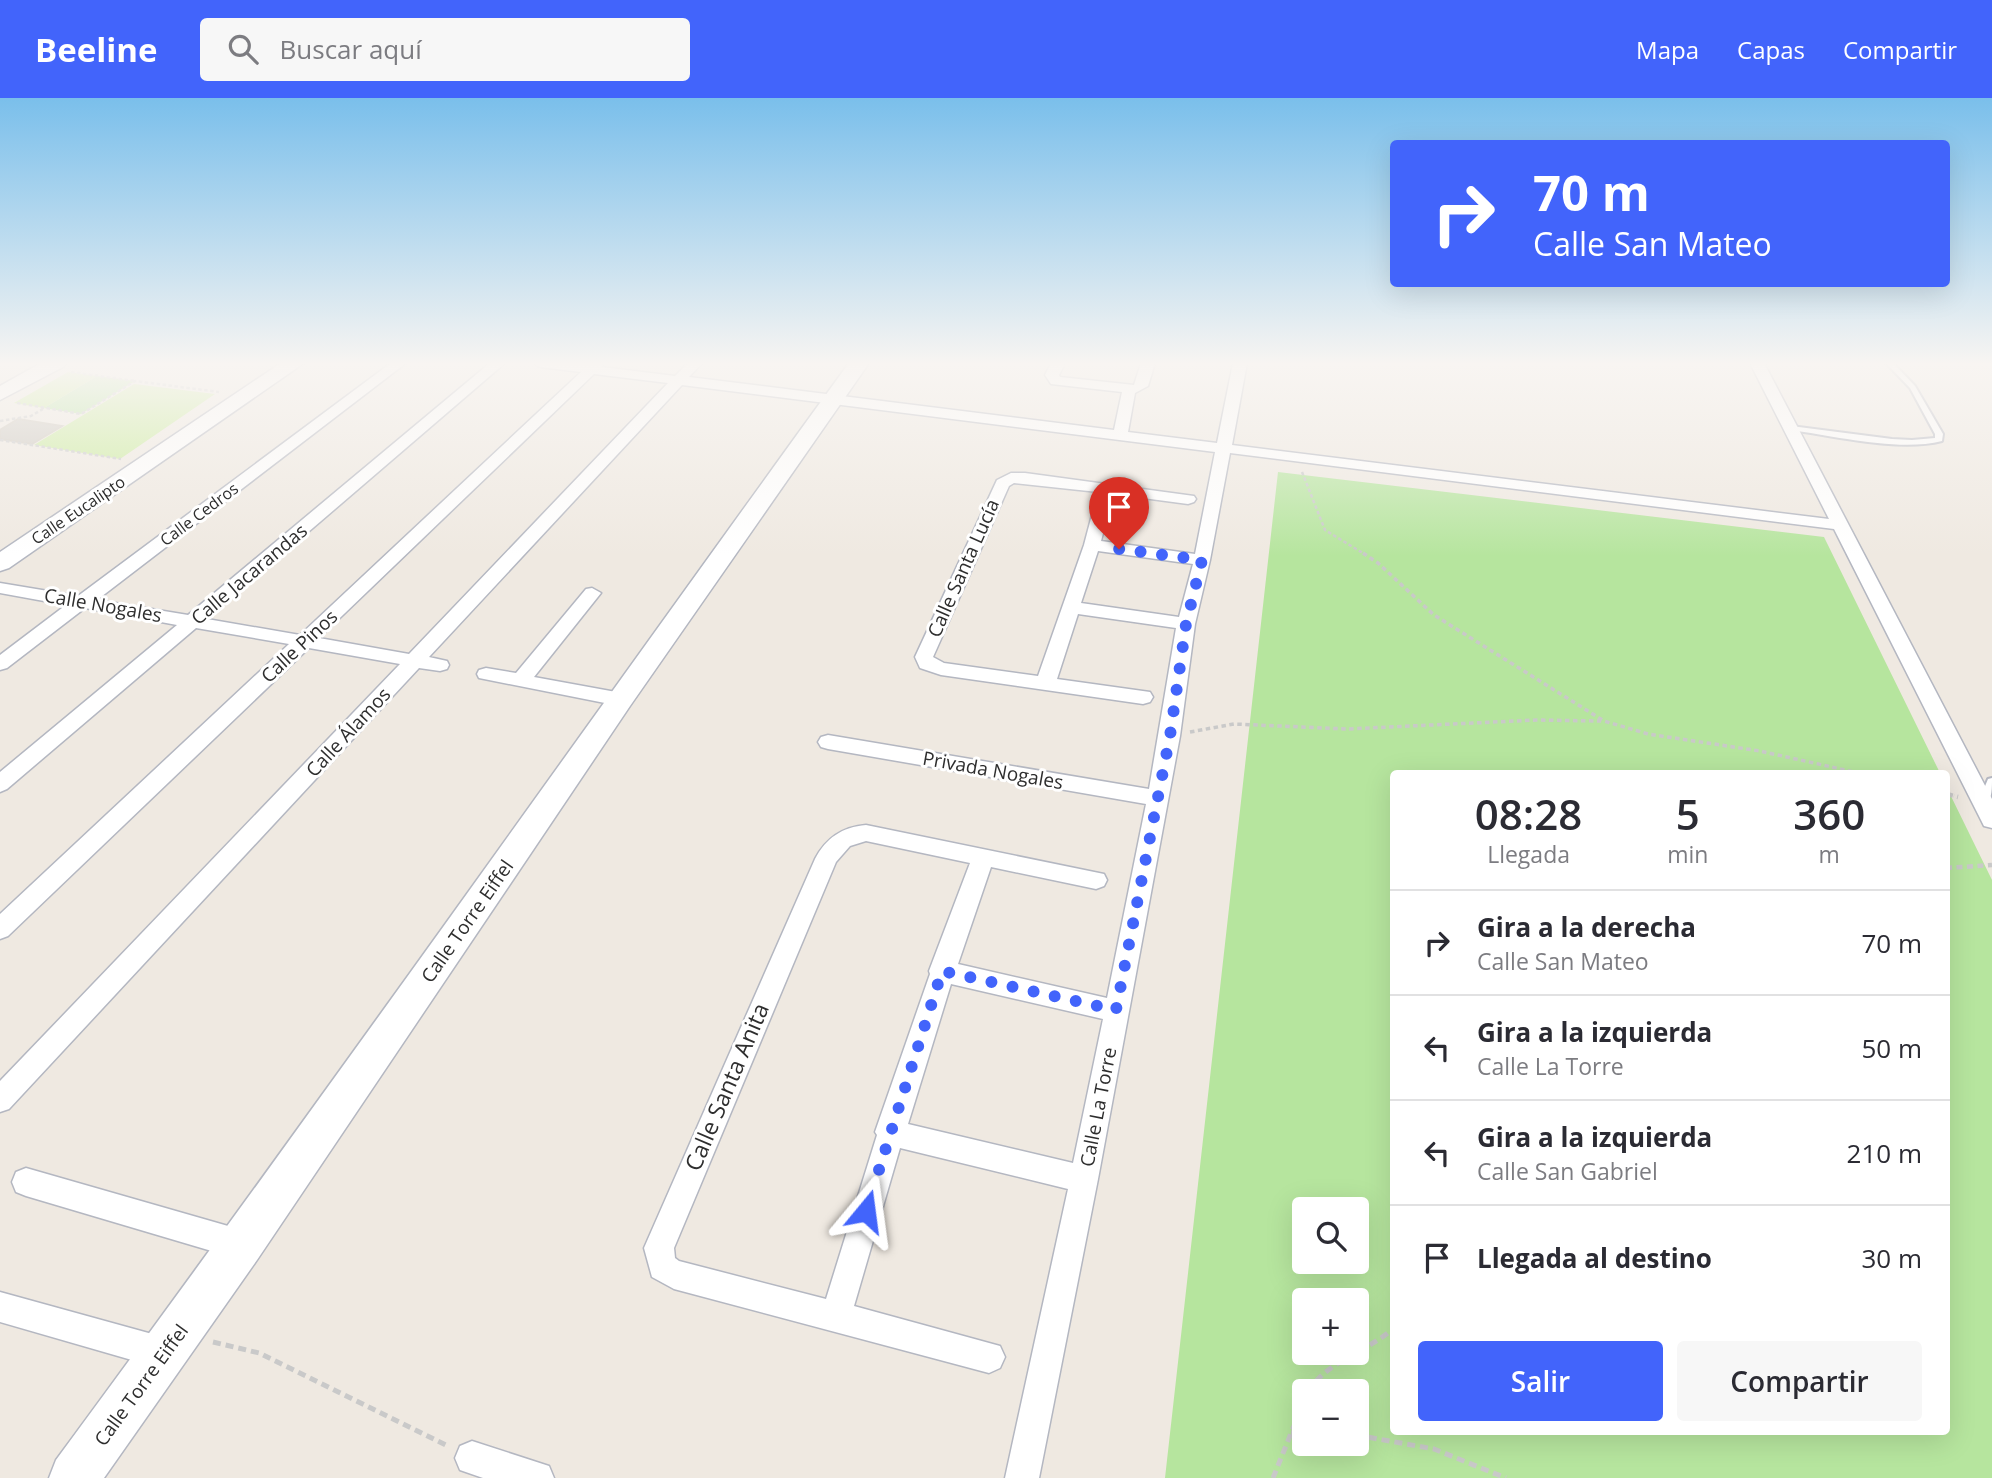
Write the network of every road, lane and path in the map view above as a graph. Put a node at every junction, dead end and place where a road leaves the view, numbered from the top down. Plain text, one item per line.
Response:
1 (199, 427) edge
2 (314, 427) edge
3 (423, 427) edge
4 (530, 427) edge
5 (634, 427) edge
6 (816, 427) edge
7 (1060, 427) edge
8 (1121, 427) edge
9 (1228, 427) edge
10 (1935, 427) edge
11 (1791, 428) joint
12 (1120, 435) junction
13 (0, 440) edge
14 (1224, 448) junction
15 (1296, 457) junction
16 (147, 463) junction
17 (1107, 488) junction
18 (1188, 499) dead end
19 (1841, 525) junction
20 (1092, 545) junction
21 (1202, 560) junction
22 (0, 563) edge
23 (0, 588) edge
24 (592, 593) dead end
25 (83, 602) junction
26 (1071, 607) junction
27 (194, 620) junction
28 (1186, 624) junction
29 (306, 640) junction
30 (413, 662) junction
31 (0, 664) edge
32 (440, 665) dead end
33 (486, 674) dead end
34 (520, 681) junction
35 (1046, 682) junction
36 (1143, 697) dead end
37 (620, 699) junction
38 (1604, 722) junction
39 (1170, 736) junction
40 (828, 742) dead end
41 (1845, 770) edge
42 (1992, 782) edge
43 (0, 784) edge
44 (1158, 798) junction
45 (1988, 812) edge
46 (983, 858) junction
47 (1992, 865) edge
48 (1950, 868) edge
49 (1096, 880) dead end
50 (0, 929) edge
51 (942, 971) junction
52 (1116, 1010) junction
53 (0, 1100) edge
54 (889, 1132) junction
55 (1084, 1179) junction
56 (26, 1182) dead end
57 (242, 1245) junction
58 (0, 1307) edge
59 (836, 1317) junction
60 (1390, 1332) edge
61 (202, 1344) dead end
62 (163, 1353) junction
63 (989, 1357) dead end
64 (1317, 1379) edge
65 (1291, 1433) edge
66 (1369, 1437) edge
67 (472, 1458) joint
68 (74, 1478) edge
69 (537, 1478) edge
70 (1022, 1478) edge
71 (1273, 1478) edge
72 (1506, 1478) edge

1 - 16 street, Calle Eucalipto
2 - 25 street, Calle Cedros
3 - 27 street, Calle Jacarandas
4 - 29 street, Calle Pinos
5 - 30 street, Calle Álamos
6 - 37 street, Calle Torre Eiffel
7 - 12 street
8 - 12 street
9 - 14 street, Calle La Torre
10 - 11 lane
11 - 19 street
12 - 14 street
13 - 16 path
14 - 15 street
14 - 21 street, Calle La Torre
15 - 19 street
15 - 38 path
16 - 22 street, Calle Eucalipto
17 - 18 street, Calle Santa Lucía
17 - 20 street
17 - 35 street, Calle Santa Lucía
19 - 45 street
20 - 21 street
20 - 26 street
21 - 28 street, Calle La Torre
23 - 25 street, Calle Nogales
24 - 34 street
25 - 27 street, Calle Nogales
25 - 31 street, Calle Cedros
26 - 28 street
26 - 35 street
27 - 29 street, Calle Nogales
27 - 43 street, Calle Jacarandas
28 - 39 street, Calle La Torre
29 - 30 street, Calle Nogales
29 - 50 street, Calle Pinos
30 - 32 street
30 - 53 street, Calle Álamos
33 - 34 street
34 - 37 street
35 - 36 street, Calle Santa Lucía
37 - 57 street, Calle Torre Eiffel
38 - 39 path
38 - 41 path
39 - 44 street, Calle La Torre
40 - 44 street, Privada Nogales
42 - 45 lane
44 - 52 street, Calle La Torre
46 - 49 street, Calle Santa Anita
46 - 51 street
46 - 59 street, Calle Santa Anita
47 - 48 path
51 - 52 street
51 - 54 street
52 - 55 street, Calle La Torre
54 - 55 street
54 - 59 street
55 - 70 street, Calle La Torre
56 - 57 street
57 - 62 street, Calle Torre Eiffel
58 - 62 street
59 - 63 street, Calle Santa Anita
60 - 64 path
61 - 67 path
62 - 68 street, Calle Torre Eiffel
65 - 71 path
66 - 72 path
67 - 69 street

